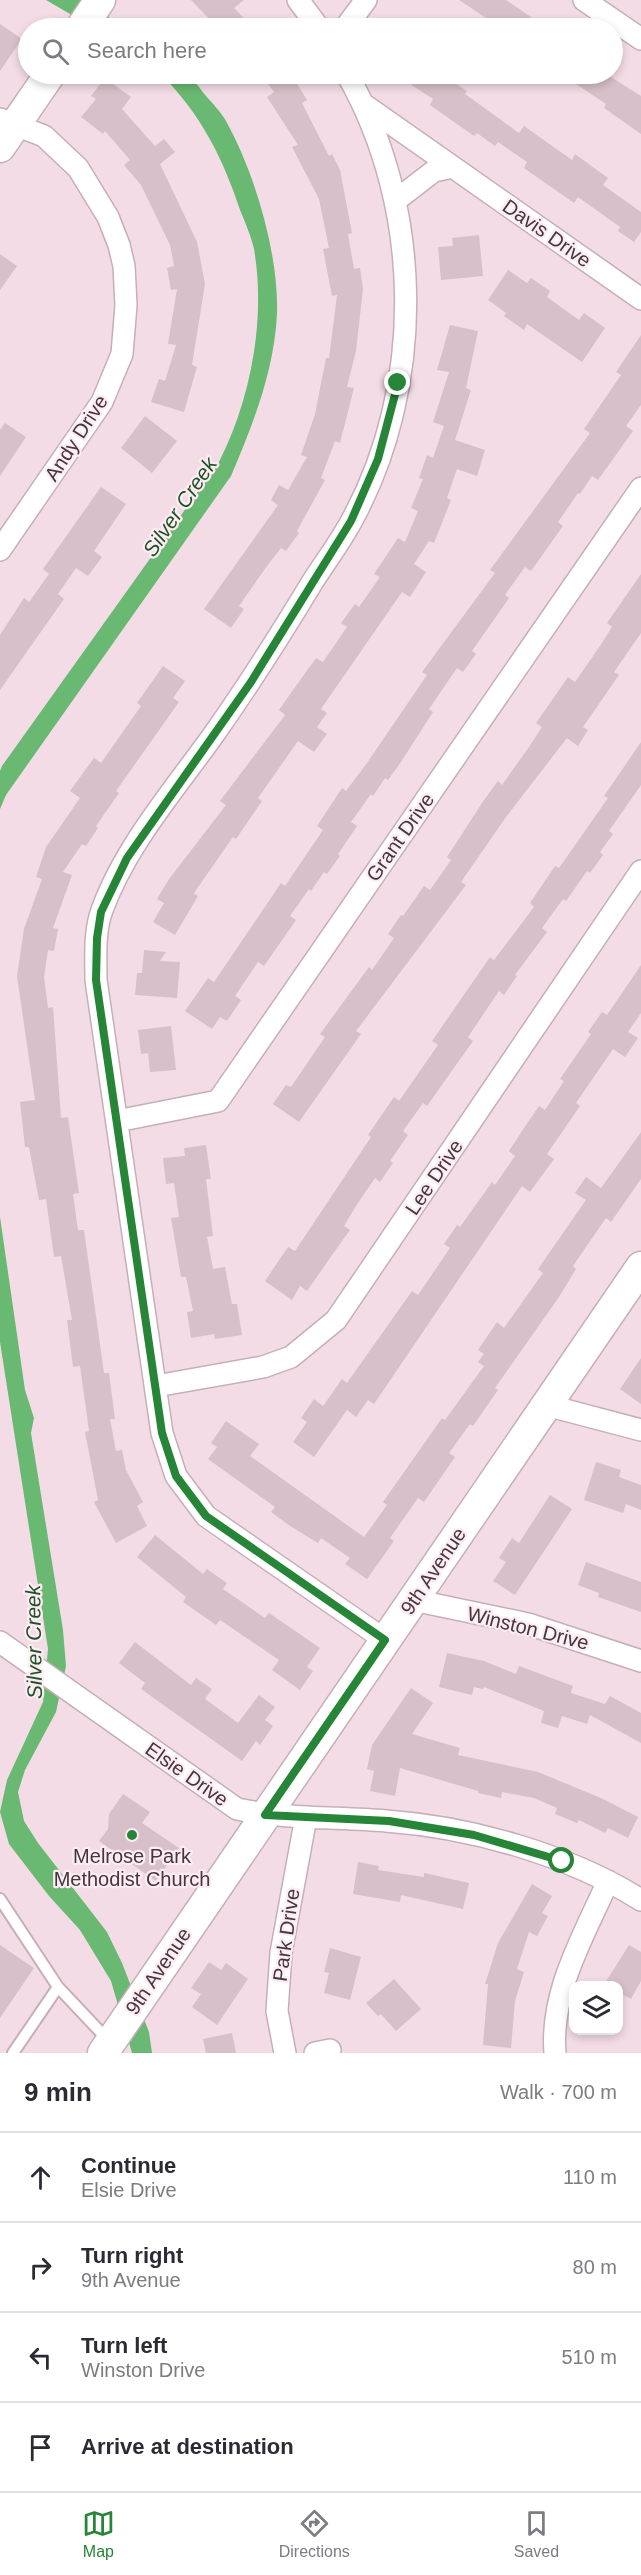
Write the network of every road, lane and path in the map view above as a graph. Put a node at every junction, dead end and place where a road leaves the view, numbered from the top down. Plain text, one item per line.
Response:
1 (298, 0) edge
2 (366, 0) edge
3 (584, 0) edge
4 (312, 18) edge
5 (352, 18) edge
6 (610, 18) edge
7 (623, 27) edge
8 (641, 39) edge
9 (42, 84) edge
10 (354, 84) edge
11 (366, 106) junction
12 (5, 130) edge
13 (453, 167) junction
14 (395, 201) junction
15 (641, 299) edge
16 (641, 488) edge
17 (0, 550) edge
18 (641, 871) edge
19 (117, 1121) junction
20 (641, 1267) edge
21 (156, 1386) junction
22 (546, 1405) junction
23 (641, 1430) edge
24 (412, 1600) junction
25 (385, 1640) junction
26 (0, 1642) edge
27 (641, 1661) edge
28 (265, 1815) junction
29 (306, 1817) junction
30 (608, 1881) junction
31 (0, 1899) edge
32 (641, 1900) edge
33 (58, 1987) junction
34 (112, 2040) edge
35 (13, 2053) edge
36 (285, 2053) edge
37 (555, 2053) edge

1 - 4 street
2 - 5 street
3 - 6 street
7 - 8 street
9 - 12 street
10 - 11 street
11 - 13 street, Davis Drive
11 - 14 street
12 - 17 street, Andy Drive
13 - 14 street
13 - 15 street, Davis Drive
14 - 19 street
16 - 19 street, Grant Drive
18 - 21 street, Lee Drive
19 - 21 street
20 - 22 street, 9th Avenue
21 - 25 street
22 - 23 street
22 - 24 street, 9th Avenue
24 - 25 street, 9th Avenue
24 - 27 street, Winston Drive
25 - 28 street, 9th Avenue
26 - 28 street, Elsie Drive
28 - 29 street, Elsie Drive
28 - 34 street, 9th Avenue
29 - 30 street, Elsie Drive
29 - 36 street, Park Drive
30 - 32 street, Elsie Drive
30 - 37 street
31 - 33 lane
33 - 34 lane
33 - 35 lane

